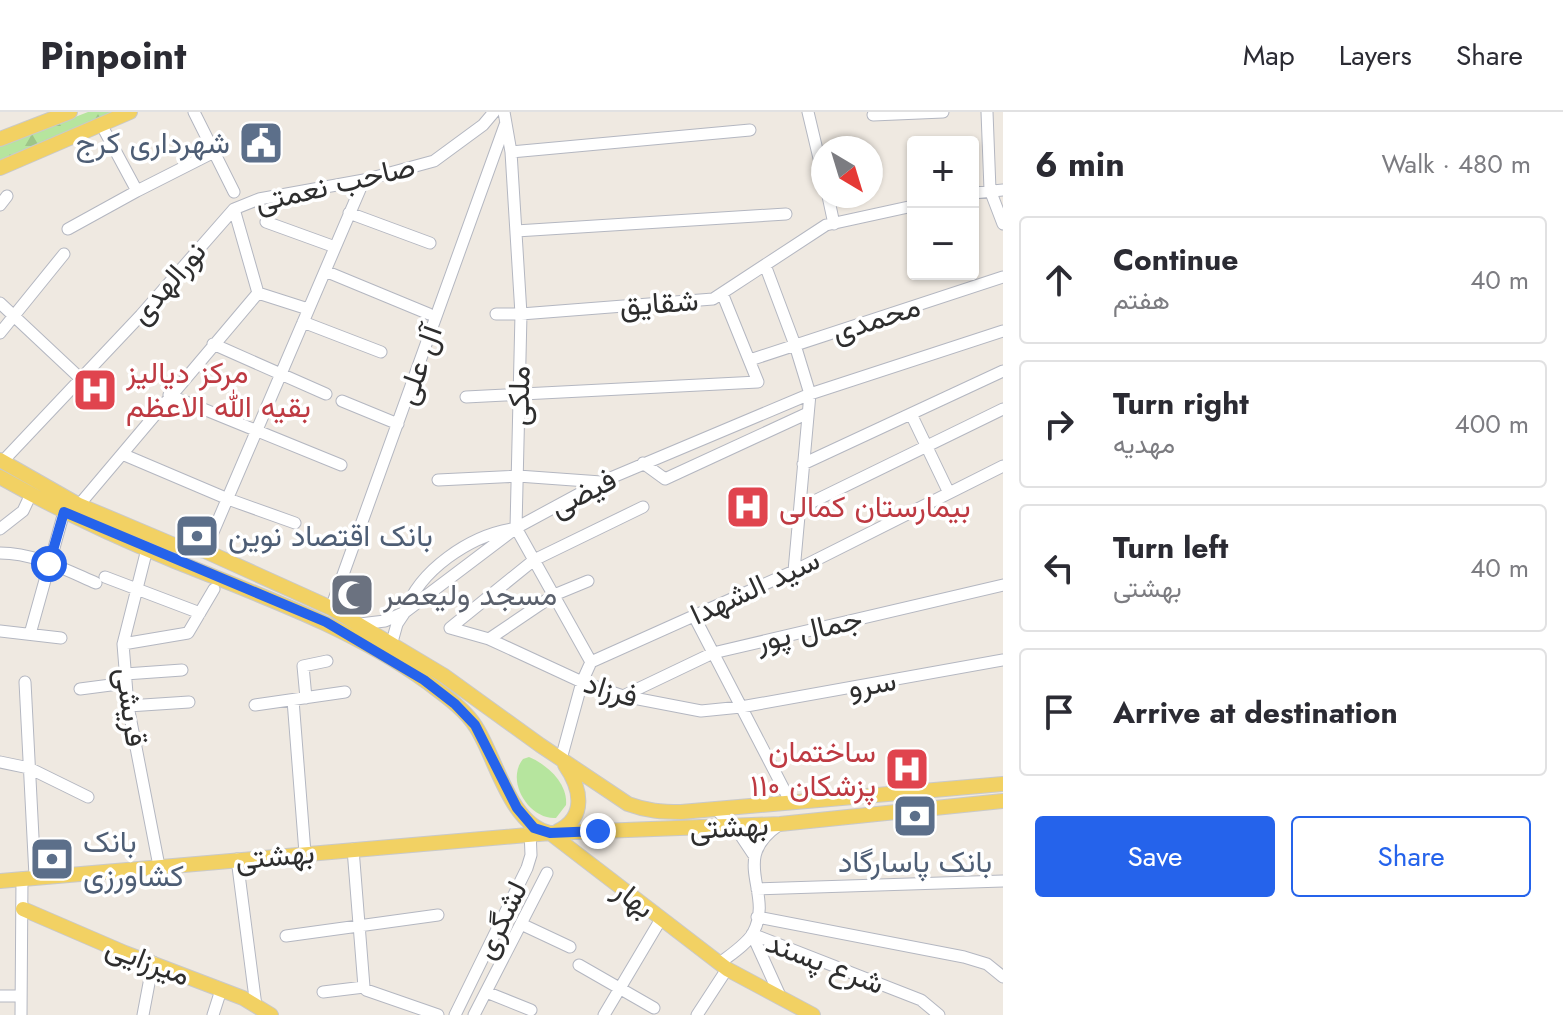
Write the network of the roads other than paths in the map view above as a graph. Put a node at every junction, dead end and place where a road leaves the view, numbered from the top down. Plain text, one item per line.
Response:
1 (70, 112) edge
2 (130, 112) edge
3 (194, 112) edge
4 (494, 112) edge
5 (808, 112) edge
6 (943, 112) edge
7 (987, 112) edge
8 (53, 115) edge
9 (873, 115) dead end
10 (505, 116) edge
11 (102, 126) junction
12 (750, 130) dead end
13 (814, 136) edge
14 (0, 139) edge
15 (214, 152) junction
16 (511, 152) junction
17 (1003, 160) edge
18 (989, 167) junction
19 (0, 168) edge
20 (364, 180) junction
21 (990, 190) junction
22 (1003, 190) edge
23 (137, 191) junction
24 (234, 192) dead end
25 (979, 192) edge
26 (907, 207) edge
27 (831, 208) edge
28 (234, 209) junction
29 (349, 213) junction
30 (786, 214) dead end
31 (266, 222) dead end
32 (834, 224) junction
33 (1003, 224) edge
34 (68, 229) dead end
35 (516, 231) junction
36 (430, 243) dead end
37 (335, 247) junction
38 (64, 254) dead end
39 (765, 265) junction
40 (325, 271) junction
41 (1003, 277) edge
42 (258, 293) junction
43 (722, 293) junction
44 (0, 303) edge
45 (308, 309) junction
46 (429, 314) dead end
47 (496, 314) dead end
48 (521, 314) junction
49 (15, 317) junction
50 (303, 322) junction
51 (1003, 331) edge
52 (0, 333) edge
53 (213, 344) junction
54 (795, 345) junction
55 (381, 352) dead end
56 (750, 360) junction
57 (1003, 371) edge
58 (281, 374) junction
59 (81, 379) junction
60 (326, 394) dead end
61 (810, 394) junction
62 (169, 395) junction
63 (519, 395) junction
64 (466, 397) dead end
65 (342, 401) dead end
66 (1003, 409) edge
67 (808, 413) junction
68 (911, 414) junction
69 (398, 424) junction
70 (257, 429) junction
71 (926, 446) junction
72 (122, 454) junction
73 (1, 461) edge
74 (643, 463) junction
75 (803, 464) junction
76 (341, 465) dead end
77 (1003, 466) edge
78 (518, 476) junction
79 (0, 477) edge
80 (438, 480) dead end
81 (601, 482) junction
82 (949, 493) junction
83 (31, 494) junction
84 (228, 499) junction
85 (79, 505) junction
86 (643, 507) dead end
87 (800, 508) junction
88 (64, 512) junction
89 (295, 523) dead end
90 (516, 528) junction
91 (0, 529) edge
92 (147, 549) junction
93 (205, 551) junction
94 (0, 553) edge
95 (534, 560) junction
96 (49, 564) junction
97 (794, 571) junction
98 (588, 581) dead end
99 (1003, 585) edge
100 (214, 589) dead end
101 (136, 590) junction
102 (554, 595) junction
103 (331, 608) junction
104 (405, 612) junction
105 (200, 613) junction
106 (694, 616) junction
107 (360, 624) junction
108 (450, 628) joint
109 (0, 631) edge
110 (30, 634) junction
111 (61, 638) dead end
112 (489, 639) junction
113 (392, 642) junction
114 (123, 644) junction
115 (713, 653) junction
116 (1003, 660) edge
117 (327, 661) dead end
118 (591, 662) junction
119 (182, 670) dead end
120 (126, 678) junction
121 (25, 682) dead end
122 (582, 682) junction
123 (80, 689) dead end
124 (345, 692) dead end
125 (623, 696) junction
126 (300, 699) junction
127 (189, 702) dead end
128 (255, 705) dead end
129 (128, 706) junction
130 (741, 707) junction
131 (561, 759) junction
132 (0, 762) edge
133 (29, 768) junction
134 (1003, 784) edge
135 (88, 797) dead end
136 (790, 801) junction
137 (1003, 801) edge
138 (716, 809) junction
139 (780, 824) junction
140 (530, 828) junction
141 (734, 828) junction
142 (550, 833) junction
143 (353, 849) junction
144 (305, 853) junction
145 (753, 854) junction
146 (237, 859) junction
147 (159, 866) junction
148 (547, 873) dead end
149 (29, 877) junction
150 (0, 881) edge
151 (1003, 881) edge
152 (757, 889) junction
153 (23, 909) junction
154 (438, 915) dead end
155 (757, 917) junction
156 (661, 919) junction
157 (521, 924) junction
158 (359, 927) junction
159 (752, 934) junction
160 (286, 936) dead end
161 (570, 947) dead end
162 (153, 962) junction
163 (579, 965) dead end
164 (724, 966) junction
165 (1003, 977) edge
166 (365, 988) junction
167 (619, 988) junction
168 (221, 990) junction
169 (323, 992) dead end
170 (486, 992) junction
171 (0, 996) edge
172 (21, 996) junction
173 (781, 998) junction
174 (256, 1006) junction
175 (654, 1008) dead end
176 (531, 1010) dead end
177 (807, 1014) edge
178 (21, 1015) edge
179 (143, 1015) edge
180 (213, 1015) edge
181 (271, 1015) edge
182 (438, 1015) edge
183 (455, 1015) edge
184 (474, 1015) edge
185 (604, 1015) edge
186 (697, 1015) edge
187 (939, 1015) edge

1 - 8 main road
2 - 11 main road
3 - 15 street
4 - 20 street, صاحب نعمتی
5 - 13 street
6 - 9 street
7 - 18 street
8 - 14 main road
10 - 16 street, ملکی
10 - 69 street, آل علی
11 - 19 main road
11 - 23 street
12 - 16 street
15 - 23 street
15 - 24 street
16 - 35 street, ملکی
17 - 18 street
18 - 21 street
20 - 28 street, صاحب نعمتی
20 - 29 street
21 - 22 street
21 - 25 street
21 - 33 street
23 - 34 street
26 - 32 street
27 - 32 street
28 - 42 street, صاحب نعمتی
28 - 59 street, نورالهدی
29 - 36 street
29 - 37 street
30 - 35 street
31 - 37 street
32 - 39 street
35 - 48 street, ملکی
37 - 40 street
38 - 49 street
39 - 43 street
39 - 54 street
40 - 45 street
40 - 46 street
41 - 54 street, محمدی
42 - 45 street
42 - 53 street
43 - 48 street, شقایق
43 - 56 street, شقایق
44 - 49 street
45 - 50 street
47 - 48 street, شقایق
48 - 63 street, ملکی
49 - 52 street
49 - 59 street
50 - 55 street
50 - 58 street
51 - 61 street, فیضی
53 - 58 street
53 - 62 street
54 - 56 street, محمدی
54 - 61 street
56 - 63 street, شقایق
57 - 68 street
58 - 60 street
58 - 70 street
59 - 73 street, نورالهدی
61 - 67 street
61 - 74 street, فیضی
62 - 70 street
62 - 72 street
63 - 64 street
63 - 78 street, ملکی
65 - 69 street
66 - 71 street
67 - 74 street
67 - 75 street
68 - 71 street
68 - 75 street
69 - 103 street, آل علی
70 - 76 street
70 - 84 street
71 - 82 street
71 - 87 street
72 - 84 street
72 - 85 street
73 - 85 main road, بهشتى
74 - 81 street, فیضی
75 - 87 street
77 - 82 street, سید الشهدا
78 - 80 street
78 - 81 street
78 - 90 street, ملکی
79 - 83 main road
81 - 90 street, فیضی
82 - 97 street, سید الشهدا
83 - 88 main road
83 - 91 street
84 - 89 street
84 - 93 street
85 - 93 main road, بهشتى
86 - 95 street, فیضی
87 - 97 street
88 - 92 main road
88 - 96 street
90 - 95 street
90 - 104 street, فیضی
92 - 101 street, قریشی
92 - 140 main road
93 - 103 main road, بهشتى
94 - 96 street
95 - 102 street
95 - 108 street, فیضی
96 - 101 street
96 - 110 street
97 - 106 street, سید الشهدا
98 - 102 street
99 - 115 street, جمال پور
100 - 105 street
101 - 105 street
101 - 114 street, قریشی
102 - 112 street
102 - 118 street
103 - 107 main road, بهشتى
104 - 107 street
104 - 113 street
105 - 114 street
106 - 115 street
106 - 118 street, سید الشهدا
107 - 113 main road, بهشتى
108 - 112 street, فرزاد
109 - 110 street
110 - 111 street
112 - 122 street, فرزاد
113 - 131 main road, بهشتى
114 - 120 street, قریشی
115 - 125 street, جمال پور
115 - 130 street
116 - 130 street, سرو
117 - 126 street
118 - 122 street
119 - 120 street
120 - 123 street
120 - 129 street, قریشی
121 - 133 street
122 - 125 street, فرزاد
122 - 131 street
124 - 126 street
125 - 130 street, فرزاد
126 - 128 street
126 - 144 street
127 - 129 street
129 - 147 street, قریشی
130 - 136 street
131 - 138 main road, بهشتى
131 - 142 main road
132 - 133 street
133 - 135 street
133 - 149 street
134 - 136 main road, بهشتى
136 - 138 main road, بهشتى
137 - 139 main road, بهشتى
138 - 141 street
139 - 141 main road, بهشتى
139 - 145 street
140 - 142 main road
140 - 143 main road, بهشتی
140 - 183 street, لشگری
141 - 142 main road, بهشتى
141 - 145 street
142 - 156 main road, بهار
143 - 144 main road, بهشتی
143 - 158 street
144 - 146 main road, بهشتی
145 - 152 street
146 - 147 main road, بهشتی
146 - 174 street
147 - 149 main road, بهشتی
148 - 157 street
149 - 150 main road, بهشتی
149 - 153 street
151 - 152 street
152 - 155 street
153 - 162 main road, میرزایی
153 - 172 street
154 - 158 street
155 - 159 street
155 - 165 street
156 - 164 main road, بهار
156 - 167 street
157 - 161 street
157 - 170 street
158 - 160 street
158 - 166 street
159 - 164 street
159 - 173 street
159 - 187 street, شرع پسند
162 - 168 main road, میرزایی
162 - 179 street
163 - 167 street
164 - 173 main road, بهار
164 - 186 street
166 - 169 street
166 - 182 street
167 - 175 street
167 - 185 street
168 - 174 main road, میرزایی
168 - 180 street
170 - 176 street
170 - 184 street
171 - 172 street
172 - 178 street
173 - 177 main road, بهار
174 - 181 main road, میرزایی

